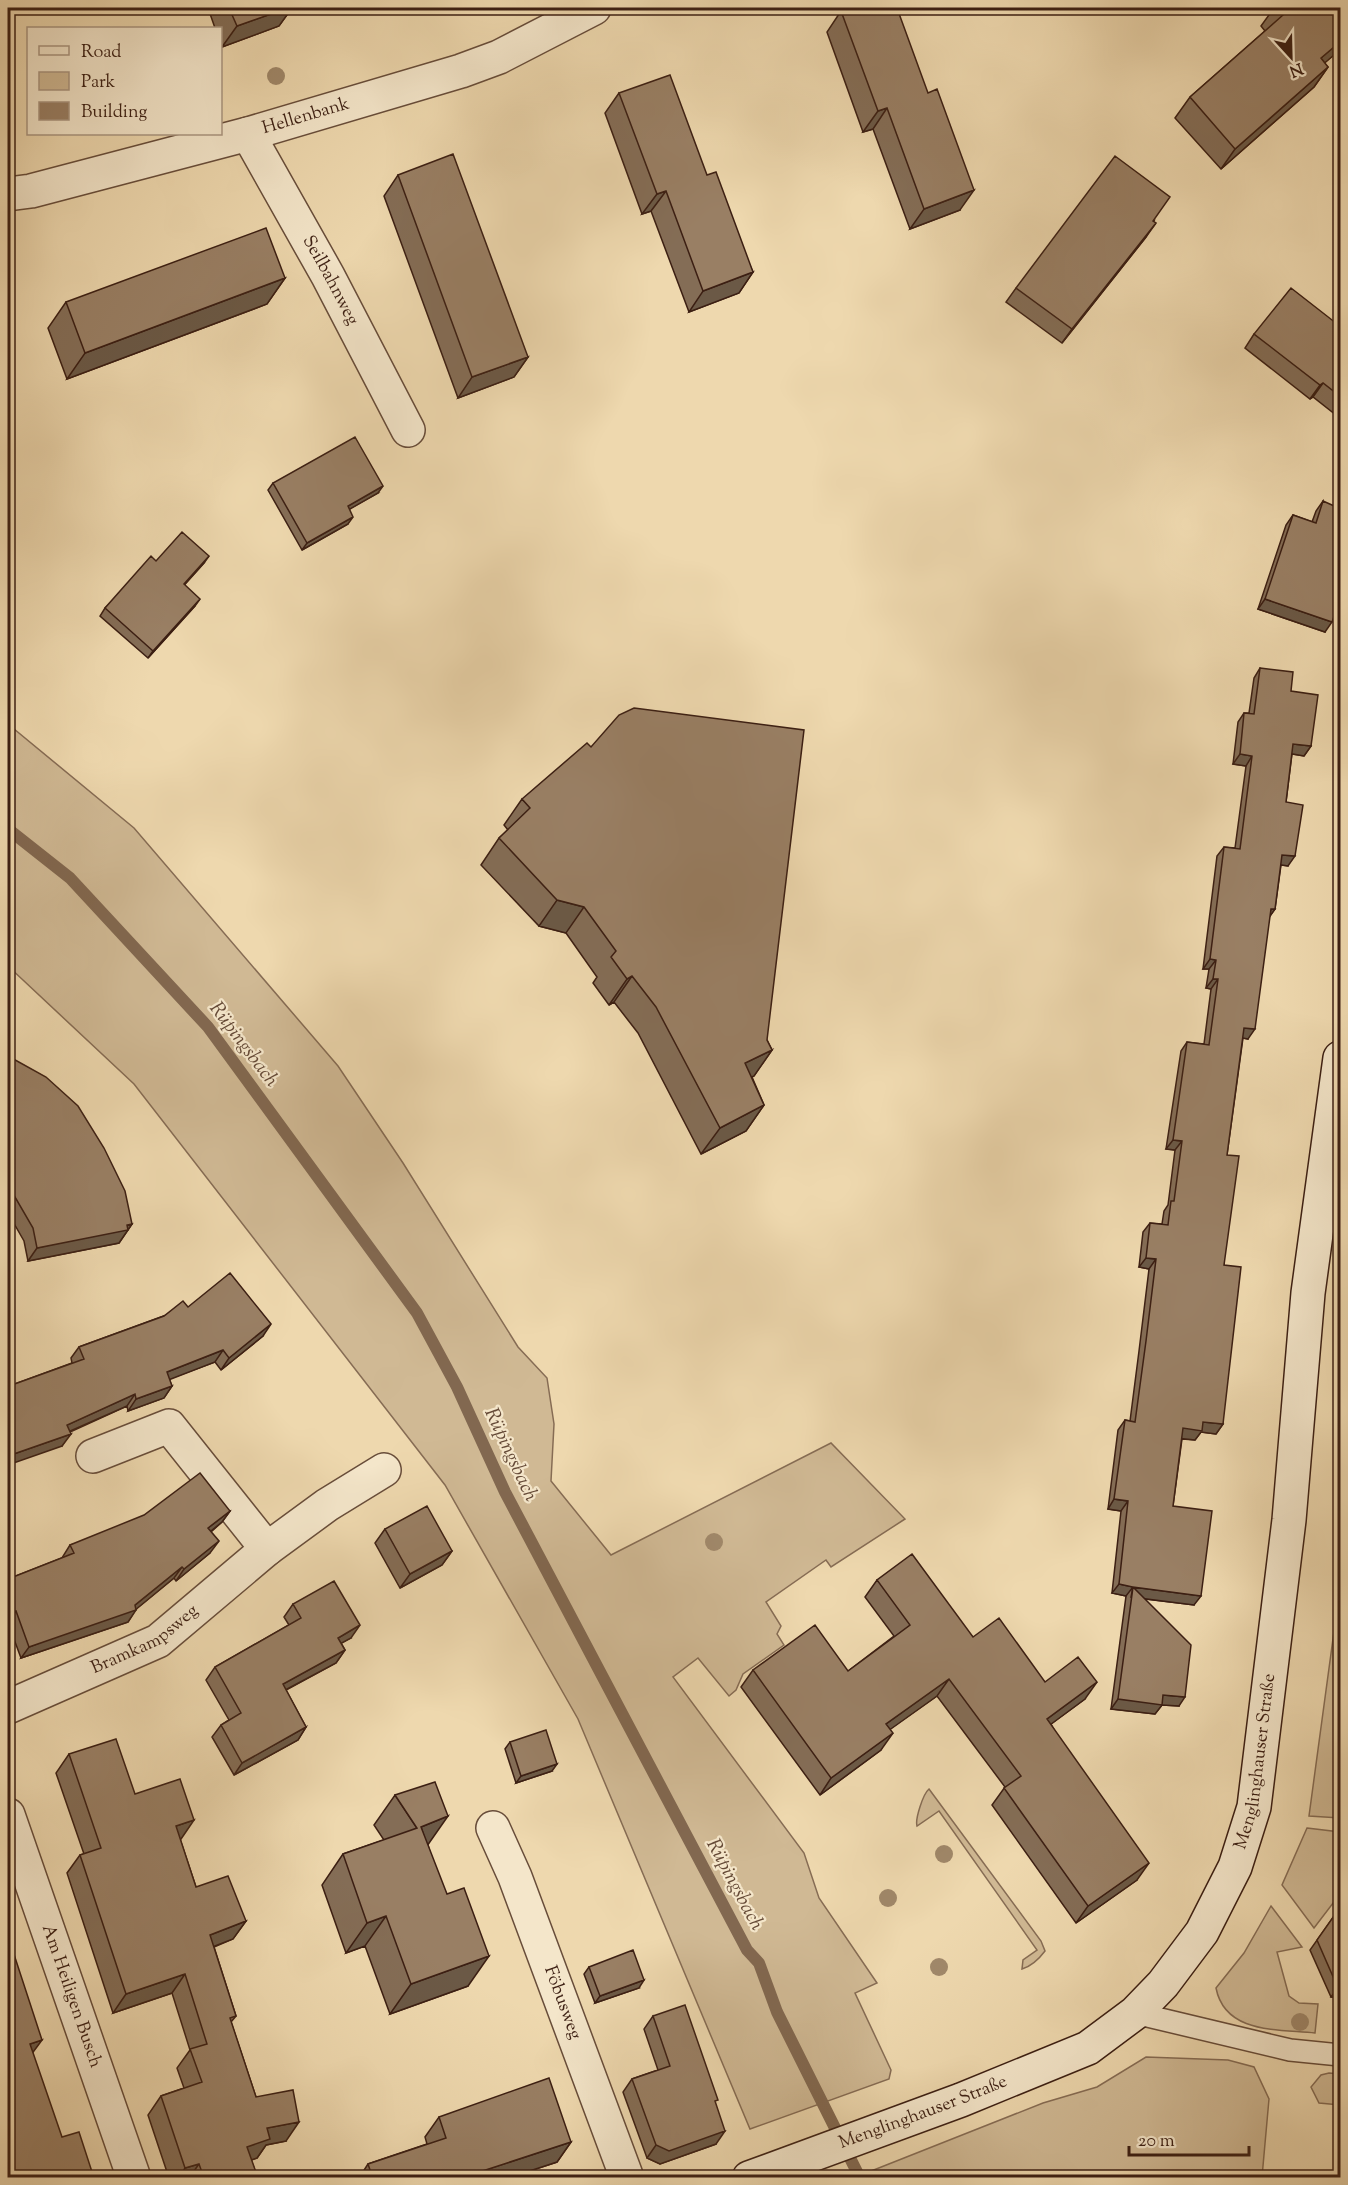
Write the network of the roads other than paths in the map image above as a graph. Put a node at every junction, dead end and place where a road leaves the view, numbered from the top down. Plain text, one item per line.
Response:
1 (594, 8) edge
2 (248, 134) junction
3 (8, 194) edge
4 (408, 430) dead end
5 (1341, 1058) edge
6 (93, 1456) dead end
7 (384, 1470) dead end
8 (267, 1549) junction
9 (8, 1707) edge
10 (8, 1815) edge
11 (493, 1828) dead end
12 (1135, 2013) junction
13 (1341, 2055) edge
14 (761, 2174) edge
15 (134, 2178) edge
16 (627, 2178) edge

1 - 2 street, Hellenbank
2 - 3 street, Hellenbank
2 - 4 street, Seilbahnweg
5 - 12 street, Menglinghauser Straße
6 - 8 street
7 - 8 street, Bramkampsweg
8 - 9 street, Bramkampsweg
10 - 15 street, Am Heiligen Busch
11 - 16 street, Föbusweg
12 - 13 lane
12 - 14 street, Menglinghauser Straße

